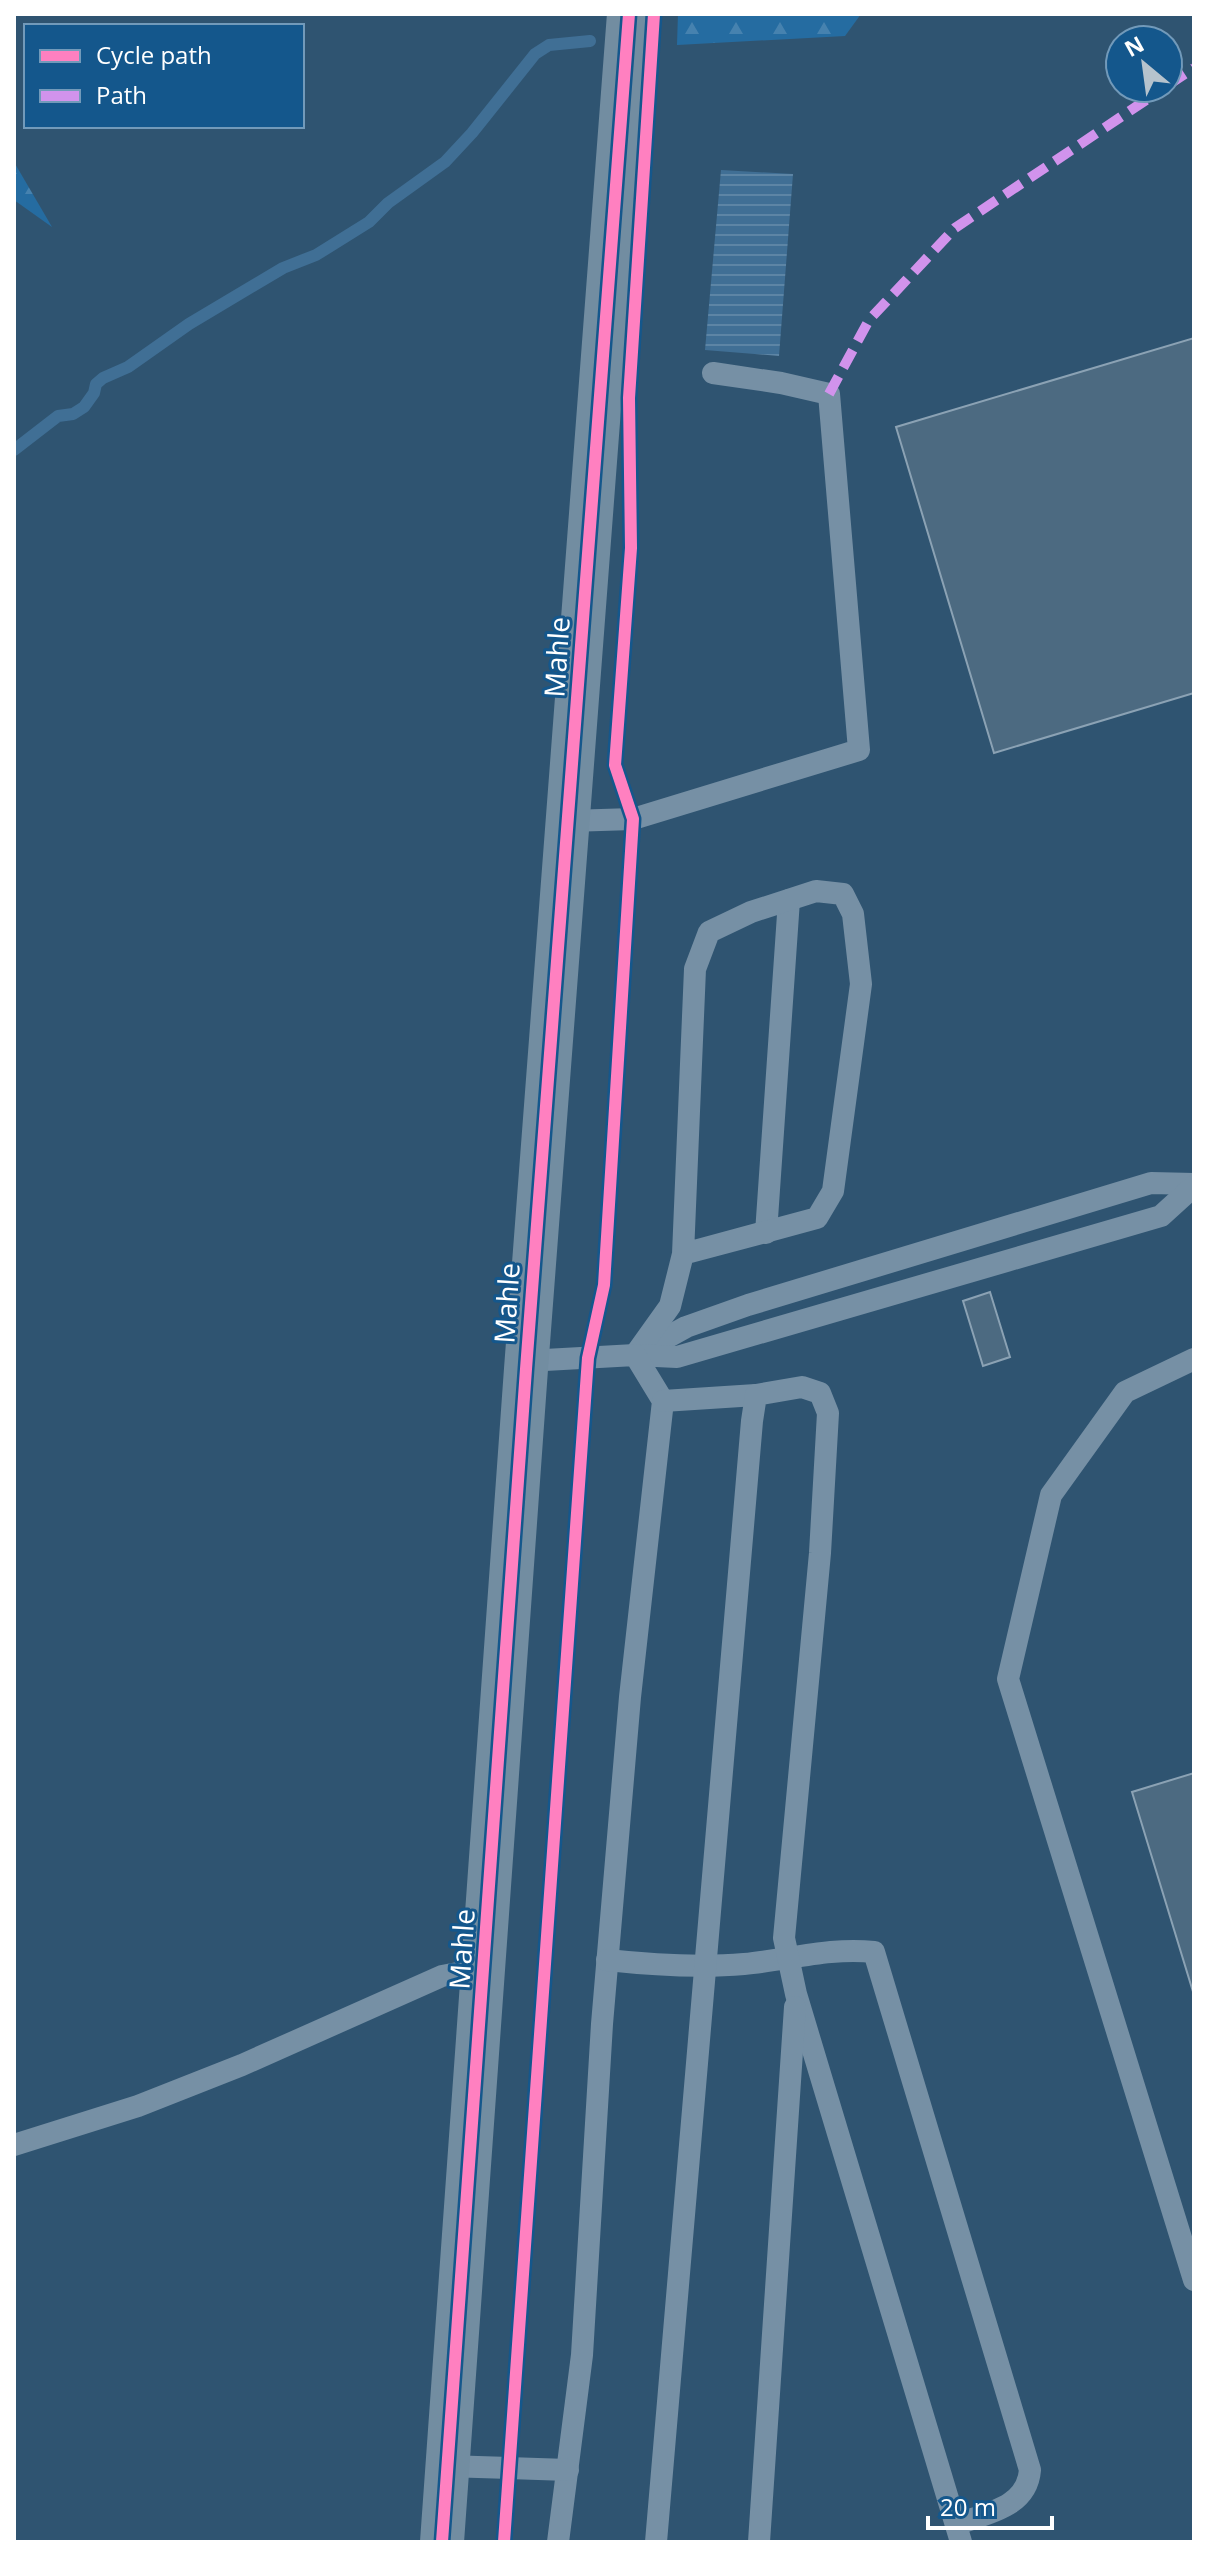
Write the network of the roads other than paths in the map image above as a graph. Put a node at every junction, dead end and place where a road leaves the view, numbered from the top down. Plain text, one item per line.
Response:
1 (629, 14) edge
2 (713, 373) dead end
3 (569, 821) junction
4 (789, 900) junction
5 (1194, 1185) edge
6 (766, 1233) junction
7 (683, 1254) junction
8 (635, 1355) junction
9 (1194, 1359) edge
10 (527, 1361) junction
11 (756, 1395) junction
12 (663, 1401) junction
13 (788, 1957) junction
14 (607, 1960) junction
15 (706, 1966) junction
16 (484, 1968) junction
17 (796, 1994) junction
18 (14, 2145) edge
19 (1194, 2280) edge
20 (446, 2466) junction
21 (568, 2470) junction
22 (959, 2533) edge
23 (442, 2542) edge
24 (558, 2542) edge
25 (656, 2542) edge
26 (759, 2542) edge

1 - 3 street, Mahle
2 - 3 lane
3 - 10 street, Mahle
4 - 6 lane
4 - 6 lane
4 - 7 lane
5 - 8 lane
5 - 8 lane
6 - 7 lane
7 - 8 lane
8 - 10 lane
8 - 12 lane
9 - 19 lane
10 - 16 street, Mahle
11 - 12 lane
11 - 13 lane
11 - 15 lane
12 - 14 lane
13 - 15 lane
13 - 17 lane
13 - 22 lane
14 - 15 lane
14 - 21 lane
15 - 25 lane
16 - 18 lane
16 - 20 street, Mahle
17 - 22 lane
17 - 26 lane
20 - 21 lane
20 - 23 street, Mahle
21 - 24 lane

